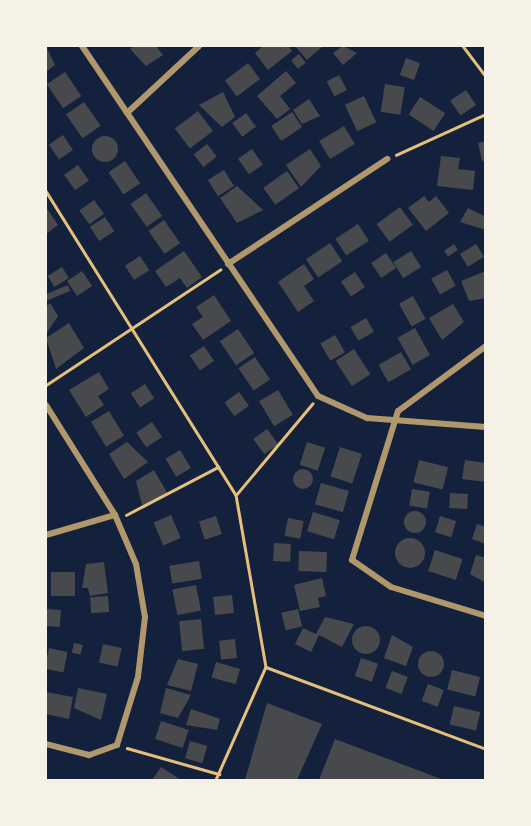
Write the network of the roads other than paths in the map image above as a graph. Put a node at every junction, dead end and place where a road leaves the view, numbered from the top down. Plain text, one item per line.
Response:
1 (82, 46) edge
2 (199, 46) edge
3 (127, 113) junction
4 (387, 159) road end
5 (229, 264) junction
6 (485, 345) edge
7 (46, 405) edge
8 (393, 422) junction
9 (485, 427) edge
10 (115, 515) junction
11 (46, 535) edge
12 (485, 616) edge
13 (46, 744) edge

1 - 3 street
2 - 3 street
3 - 5 street
4 - 5 street
5 - 8 street
6 - 8 street
7 - 10 street
8 - 9 street
8 - 12 street
10 - 11 street
10 - 13 street

